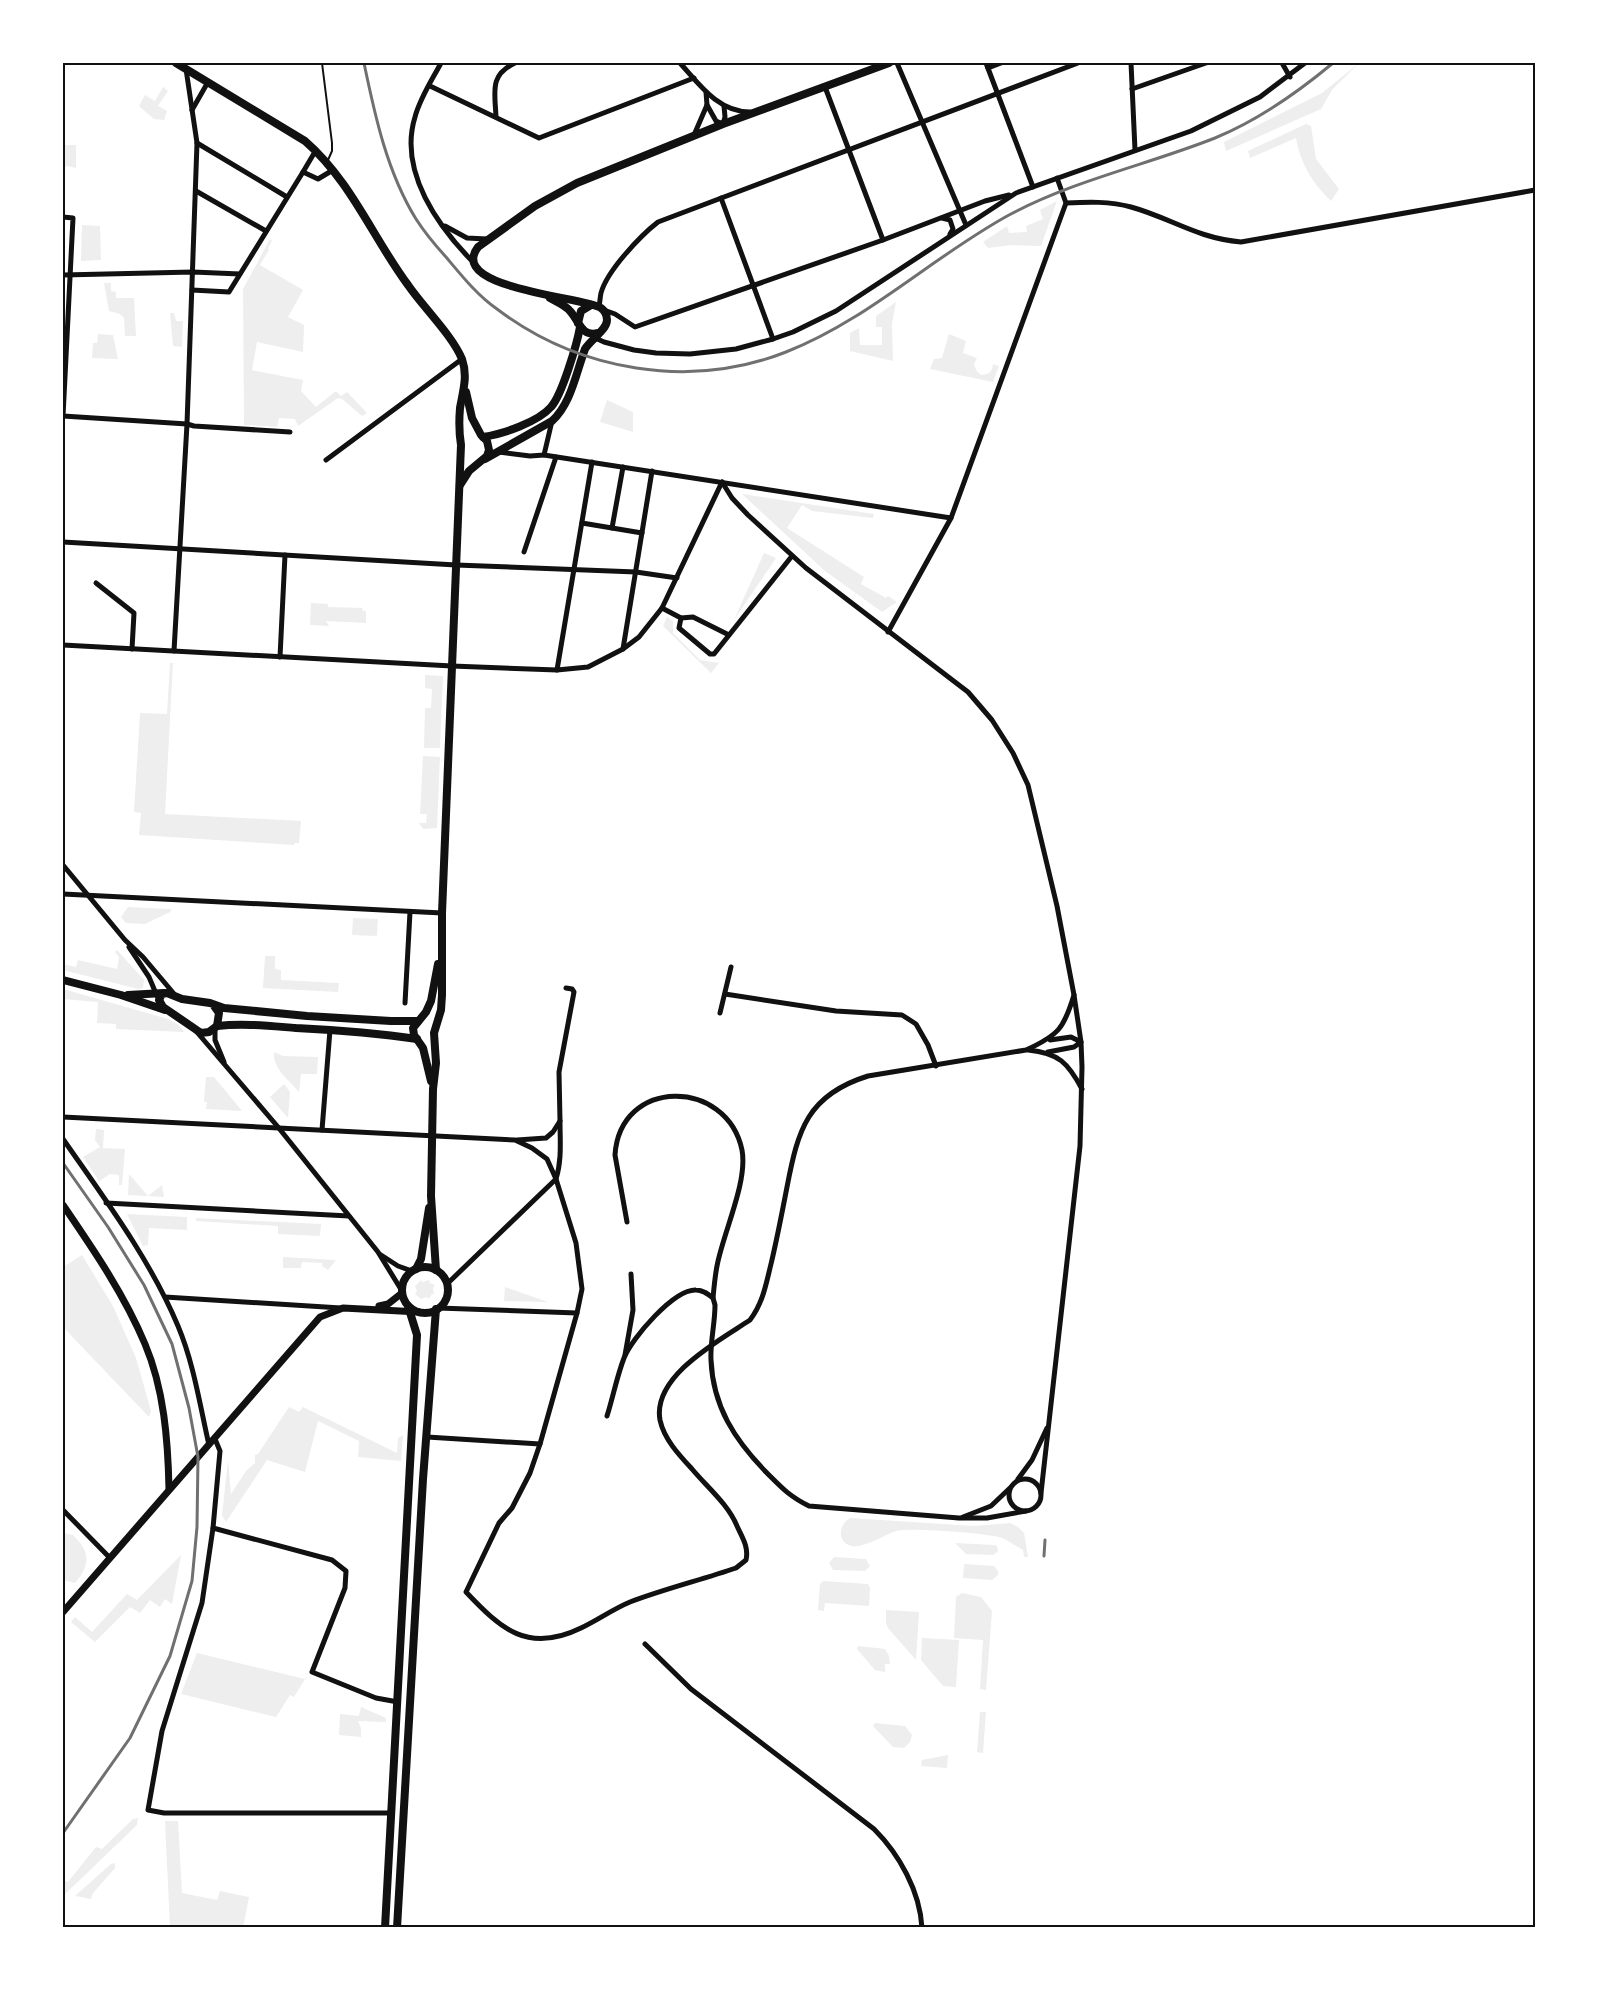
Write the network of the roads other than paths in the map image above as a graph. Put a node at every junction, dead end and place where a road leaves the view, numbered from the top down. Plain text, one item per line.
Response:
1 (176, 63) edge
2 (322, 63) edge
3 (441, 63) edge
4 (515, 63) edge
5 (680, 63) edge
6 (889, 63) edge
7 (897, 63) edge
8 (1001, 63) edge
9 (1078, 63) edge
10 (1131, 63) edge
11 (1206, 63) edge
12 (1282, 63) edge
13 (1305, 63) edge
14 (987, 65) edge
15 (186, 69) junction
16 (1290, 77) junction
17 (694, 78) junction
18 (208, 82) junction
19 (430, 86) junction
20 (825, 87) junction
21 (1132, 89) junction
22 (706, 92) junction
23 (998, 94) junction
24 (707, 105) junction
25 (724, 106) junction
26 (192, 110) junction
27 (759, 111) junction
28 (496, 117) junction
29 (922, 122) junction
30 (723, 124) junction
31 (694, 135) junction
32 (197, 143) junction
33 (316, 150) junction
34 (849, 150) junction
35 (1135, 150) junction
36 (327, 162) junction
37 (333, 170) junction
38 (303, 172) junction
39 (1057, 178) junction
40 (1032, 187) junction
41 (1535, 190) edge
42 (195, 191) junction
43 (1016, 193) junction
44 (287, 196) junction
45 (721, 198) junction
46 (1066, 203) junction
47 (959, 211) junction
48 (65, 217) edge
49 (940, 218) junction
50 (437, 219) junction
51 (966, 225) junction
52 (266, 231) junction
53 (949, 235) junction
54 (490, 238) junction
55 (883, 240) junction
56 (477, 267) junction
57 (193, 272) junction
58 (240, 274) junction
59 (63, 275) edge
60 (72, 275) junction
61 (754, 285) junction
62 (192, 290) junction
63 (542, 294) junction
64 (598, 307) junction
65 (579, 325) junction
66 (594, 335) junction
67 (773, 339) junction
68 (462, 359) junction
69 (465, 388) junction
70 (63, 416) edge
71 (552, 421) junction
72 (187, 424) junction
73 (290, 432) dead end
74 (476, 436) junction
75 (461, 446) junction
76 (497, 452) junction
77 (544, 455) junction
78 (555, 457) junction
79 (326, 460) dead end
80 (482, 460) junction
81 (592, 462) junction
82 (623, 467) junction
83 (652, 471) junction
84 (722, 482) junction
85 (459, 488) junction
86 (951, 519) junction
87 (582, 523) junction
88 (612, 528) junction
89 (642, 534) junction
90 (63, 542) edge
91 (180, 549) junction
92 (524, 552) dead end
93 (285, 555) junction
94 (792, 556) junction
95 (456, 565) junction
96 (574, 569) junction
97 (636, 573) junction
98 (677, 578) junction
99 (96, 583) dead end
100 (662, 608) junction
101 (681, 618) junction
102 (888, 632) junction
103 (729, 634) junction
104 (63, 645) edge
105 (132, 649) junction
106 (622, 650) junction
107 (174, 651) junction
108 (280, 657) junction
109 (452, 666) junction
110 (557, 670) junction
111 (63, 865) edge
112 (63, 894) edge
113 (88, 895) junction
114 (410, 912) junction
115 (442, 913) junction
116 (125, 940) junction
117 (441, 943) junction
118 (731, 967) dead end
119 (63, 980) edge
120 (153, 984) junction
121 (566, 988) dead end
122 (121, 994) junction
123 (725, 994) junction
124 (1074, 995) junction
125 (141, 996) junction
126 (160, 996) junction
127 (176, 997) junction
128 (405, 1003) dead end
129 (214, 1006) junction
130 (171, 1012) junction
131 (720, 1013) dead end
132 (419, 1020) junction
133 (216, 1027) junction
134 (330, 1030) junction
135 (196, 1031) junction
136 (435, 1032) junction
137 (418, 1040) junction
138 (1047, 1041) junction
139 (1081, 1042) junction
140 (1026, 1050) junction
141 (1046, 1052) junction
142 (226, 1066) junction
143 (936, 1066) junction
144 (433, 1089) junction
145 (1083, 1091) junction
146 (63, 1117) edge
147 (560, 1121) junction
148 (278, 1127) junction
149 (322, 1130) junction
150 (432, 1136) junction
151 (63, 1139) edge
152 (515, 1140) junction
153 (556, 1179) junction
154 (431, 1196) junction
155 (106, 1203) junction
156 (63, 1205) edge
157 (349, 1216) junction
158 (627, 1222) dead end
159 (378, 1252) junction
160 (414, 1270) junction
161 (436, 1270) junction
162 (631, 1274) dead end
163 (447, 1284) junction
164 (402, 1292) junction
165 (165, 1297) junction
166 (713, 1298) junction
167 (343, 1308) junction
168 (437, 1308) junction
169 (370, 1309) junction
170 (412, 1309) junction
171 (578, 1313) junction
172 (625, 1356) junction
173 (607, 1416) dead end
174 (1050, 1418) junction
175 (427, 1437) junction
176 (212, 1442) junction
177 (540, 1444) junction
178 (1013, 1484) junction
179 (169, 1489) junction
180 (1041, 1492) junction
181 (63, 1510) edge
182 (1026, 1510) junction
183 (959, 1518) junction
184 (213, 1528) junction
185 (110, 1558) junction
186 (63, 1612) edge
187 (645, 1644) dead end
188 (398, 1702) junction
189 (392, 1813) junction
190 (385, 1928) edge
191 (397, 1928) edge
192 (922, 1928) edge

1 - 15 main road
2 - 36 lane
3 - 19 street
4 - 28 street
5 - 17 street
6 - 20 main road
7 - 29 street
8 - 14 street
9 - 23 street
10 - 21 street
11 - 21 street
12 - 16 street
13 - 16 street
14 - 23 street
15 - 18 main road
15 - 26 street
16 - 35 street
17 - 22 street
17 - 28 street
18 - 26 street
18 - 33 main road
19 - 28 street
19 - 50 street
20 - 27 main road
20 - 34 street
21 - 35 street
22 - 24 street
22 - 25 street
23 - 29 street
23 - 40 street
24 - 30 street
24 - 31 street
25 - 27 street
25 - 30 street
26 - 32 street
27 - 30 main road
29 - 34 street
29 - 47 street
30 - 31 main road
31 - 54 main road
32 - 42 street
32 - 44 street
33 - 36 main road
33 - 38 street
34 - 45 street
34 - 55 street
35 - 39 street
36 - 37 main road
37 - 38 street
37 - 68 main road
38 - 44 street
39 - 40 street
39 - 46 street
40 - 43 street
41 - 46 street
42 - 52 street
42 - 57 street
43 - 47 street
43 - 51 street
44 - 52 street
45 - 61 street
45 - 64 street
46 - 86 street
47 - 49 street
47 - 51 street
48 - 60 street
49 - 53 street
49 - 55 street
50 - 54 street
50 - 56 street
51 - 53 street
52 - 58 street
53 - 67 street
54 - 56 main road
55 - 61 street
56 - 63 main road
57 - 58 street
57 - 60 street
57 - 62 street
58 - 62 street
59 - 60 street
60 - 70 street
61 - 64 street
61 - 67 street
62 - 72 street
63 - 64 main road
63 - 65 main road
64 - 65 main road
64 - 66 main road
65 - 66 main road
65 - 74 main road
66 - 67 street
66 - 71 main road
68 - 69 main road
68 - 79 street
69 - 74 main road
69 - 75 main road
70 - 72 street
71 - 76 main road
71 - 77 street
72 - 73 street
72 - 91 street
74 - 75 main road
74 - 80 main road
75 - 80 main road
75 - 85 main road
76 - 77 street
76 - 80 main road
77 - 78 street
78 - 81 street
78 - 92 street
80 - 85 main road
81 - 82 street
81 - 87 street
82 - 83 street
82 - 88 street
83 - 84 street
83 - 89 street
84 - 86 street
84 - 94 street
84 - 98 street
85 - 95 main road
86 - 102 street
87 - 88 street
87 - 96 street
88 - 89 street
89 - 97 street
90 - 91 street
91 - 93 street
91 - 107 street
93 - 95 street
93 - 108 street
94 - 102 street
94 - 103 street
95 - 96 street
95 - 109 main road
96 - 97 street
96 - 110 street
97 - 98 street
97 - 106 street
98 - 100 street
99 - 105 street
100 - 101 street
100 - 106 street
101 - 103 street
101 - 103 street
102 - 124 street
104 - 105 street
105 - 107 street
106 - 110 street
107 - 108 street
108 - 109 street
109 - 110 street
109 - 115 main road
111 - 113 street
112 - 113 street
113 - 114 street
113 - 116 street
114 - 115 street
114 - 128 street
115 - 117 main road
116 - 120 street
116 - 127 street
117 - 132 main road
117 - 136 main road
118 - 123 street
119 - 122 main road
120 - 125 street
120 - 126 street
121 - 147 street
122 - 125 main road
122 - 130 main road
123 - 131 street
123 - 143 street
124 - 138 street
124 - 139 street
125 - 126 main road
126 - 127 main road
126 - 130 main road
127 - 129 main road
129 - 132 main road
129 - 133 main road
130 - 135 main road
132 - 136 main road
132 - 137 main road
133 - 134 main road
133 - 135 main road
133 - 142 street
134 - 137 main road
134 - 149 street
135 - 142 street
136 - 137 main road
136 - 144 main road
137 - 144 main road
138 - 139 street
138 - 140 street
139 - 141 street
139 - 145 street
140 - 141 street
140 - 143 street
141 - 145 street
142 - 148 street
143 - 177 street
144 - 150 main road
145 - 174 street
146 - 148 street
147 - 152 street
147 - 153 street
148 - 149 street
148 - 157 street
149 - 150 street
150 - 152 street
150 - 154 main road
151 - 155 street
152 - 153 street
153 - 163 street
153 - 171 street
154 - 160 main road
154 - 161 main road
155 - 157 street
155 - 165 street
156 - 179 street
157 - 159 street
158 - 166 street
159 - 160 street
159 - 164 street
160 - 161 main road
160 - 164 main road
161 - 163 main road
162 - 172 street
163 - 168 main road
164 - 169 street
164 - 170 main road
165 - 167 street
165 - 176 street
166 - 172 street
166 - 183 street
167 - 169 street
167 - 176 street
168 - 170 main road
168 - 171 street
168 - 175 main road
169 - 170 street
170 - 188 main road
171 - 177 street
172 - 173 street
174 - 178 street
174 - 180 street
175 - 177 street
175 - 191 main road
176 - 179 street
176 - 184 street
178 - 180 street
178 - 182 street
178 - 183 street
179 - 185 street
180 - 182 street
181 - 185 street
182 - 183 street
184 - 188 street
184 - 189 street
185 - 186 street
187 - 192 street
188 - 189 main road
189 - 190 main road

